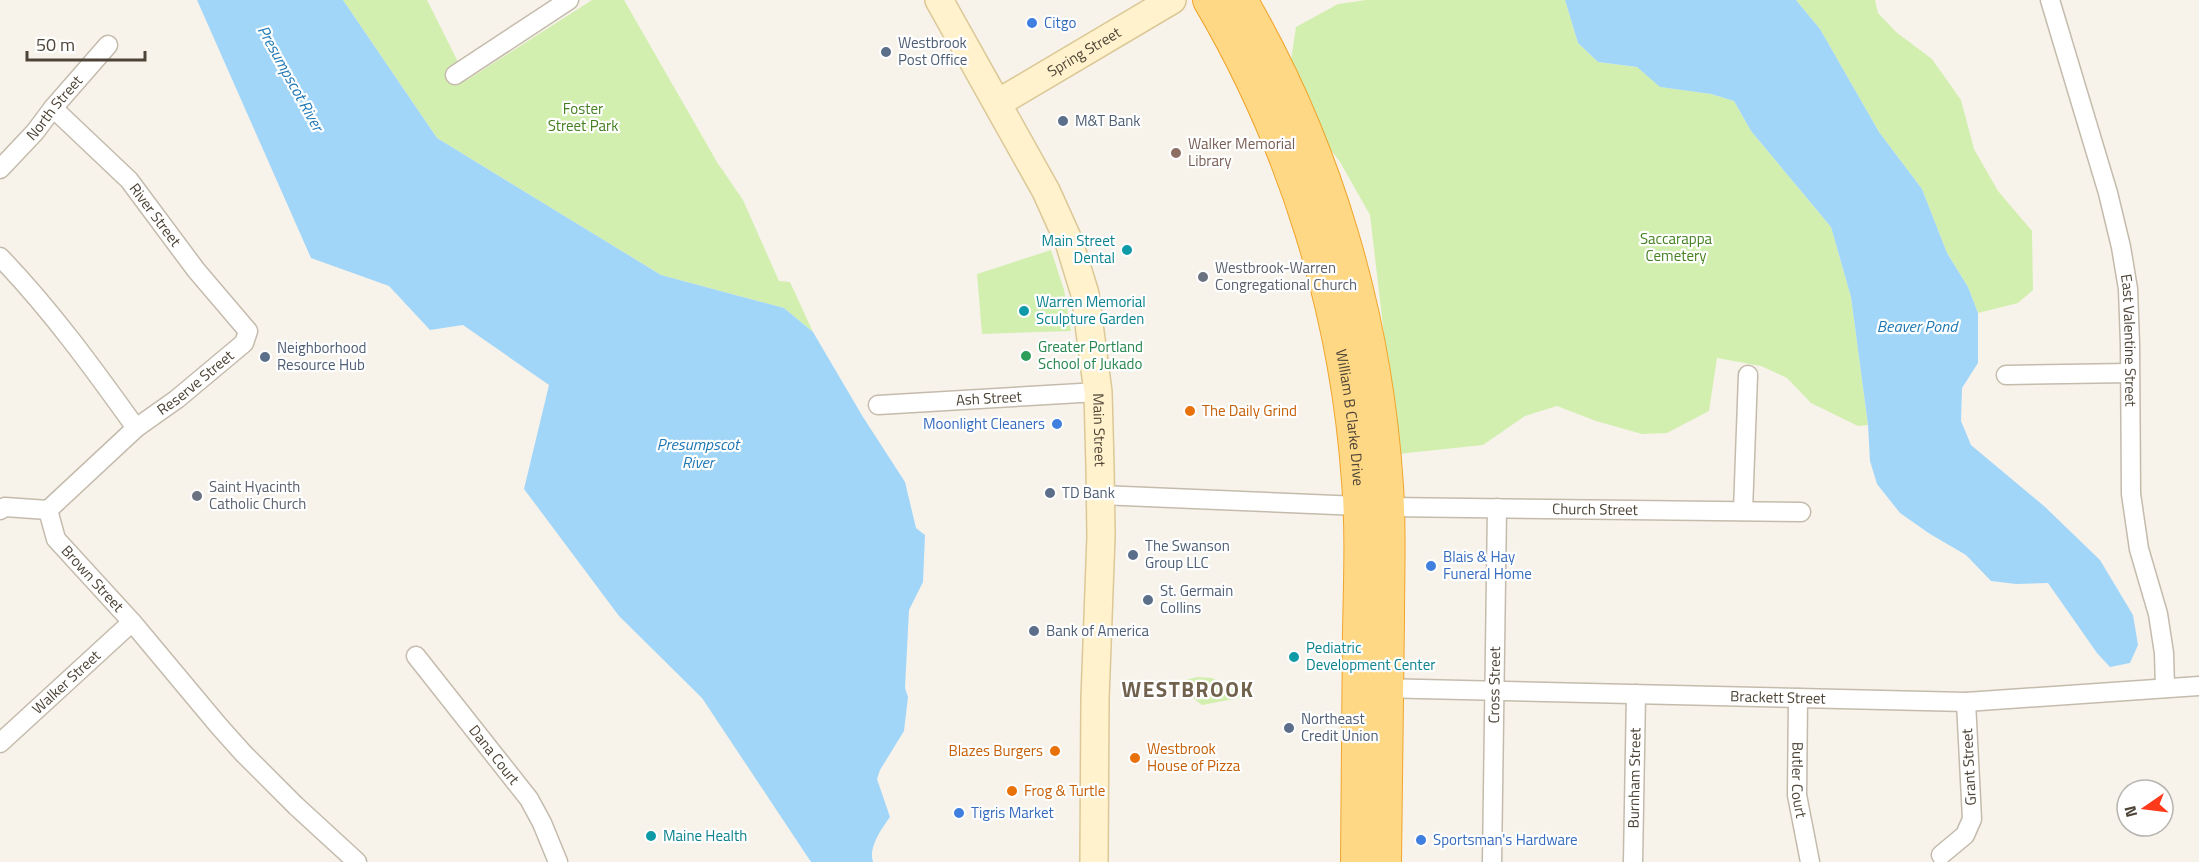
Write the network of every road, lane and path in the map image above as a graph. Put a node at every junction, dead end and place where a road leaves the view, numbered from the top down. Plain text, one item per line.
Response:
1 (569, 0) edge
2 (939, 0) edge
3 (1172, 0) edge
4 (1209, 0) edge
5 (1241, 0) edge
6 (2050, 0) edge
7 (108, 45) dead end
8 (455, 75) dead end
9 (998, 103) junction
10 (53, 108) junction
11 (0, 170) edge
12 (0, 257) edge
13 (248, 331) joint
14 (2129, 373) junction
15 (1748, 375) dead end
16 (2006, 375) dead end
17 (1098, 392) junction
18 (878, 405) dead end
19 (136, 428) junction
20 (1100, 495) junction
21 (1374, 506) junction
22 (1497, 508) junction
23 (0, 510) edge
24 (48, 510) junction
25 (1743, 511) junction
26 (1801, 512) dead end
27 (132, 622) junction
28 (417, 656) dead end
29 (2199, 686) edge
30 (1373, 688) junction
31 (2165, 688) junction
32 (1494, 691) junction
33 (1636, 694) junction
34 (1798, 698) junction
35 (1966, 702) junction
36 (0, 743) edge
37 (1941, 855) dead end
38 (351, 861) edge
39 (558, 862) edge
40 (1094, 862) edge
41 (1357, 862) edge
42 (1385, 862) edge
43 (1492, 862) edge
44 (1633, 862) edge
45 (1810, 862) edge

1 - 8 street
2 - 9 main road, Main Street
3 - 9 main road, Spring Street
4 - 21 highway, William B Clarke Drive
5 - 21 highway, William B Clarke Drive
6 - 14 street, East Valentine Street
7 - 10 street, North Street
9 - 17 main road, Main Street
10 - 11 street, North Street
10 - 13 street, River Street
12 - 19 street
13 - 19 street, Reserve Street
14 - 16 street
14 - 31 street, East Valentine Street
15 - 25 street
17 - 18 street, Ash Street
17 - 20 main road, Main Street
19 - 24 street
20 - 21 street, Church Street
20 - 40 main road, Main Street
21 - 22 street, Church Street
21 - 30 highway, William B Clarke Drive
22 - 25 street, Church Street
22 - 32 street, Cross Street
23 - 24 street
24 - 27 street, Brown Street
25 - 26 street, Church Street
27 - 36 street, Walker Street
27 - 38 street, Brown Street
28 - 39 street, Dana Court
29 - 31 street, Brackett Street
30 - 32 street, Brackett Street
30 - 41 highway, William B Clarke Drive
30 - 42 highway, William B Clarke Drive
31 - 35 street, Brackett Street
32 - 33 street, Brackett Street
32 - 43 street, Cross Street
33 - 34 street, Brackett Street
33 - 44 street, Burnham Street
34 - 35 street, Brackett Street
34 - 45 street, Butler Court
35 - 37 street, Grant Street

